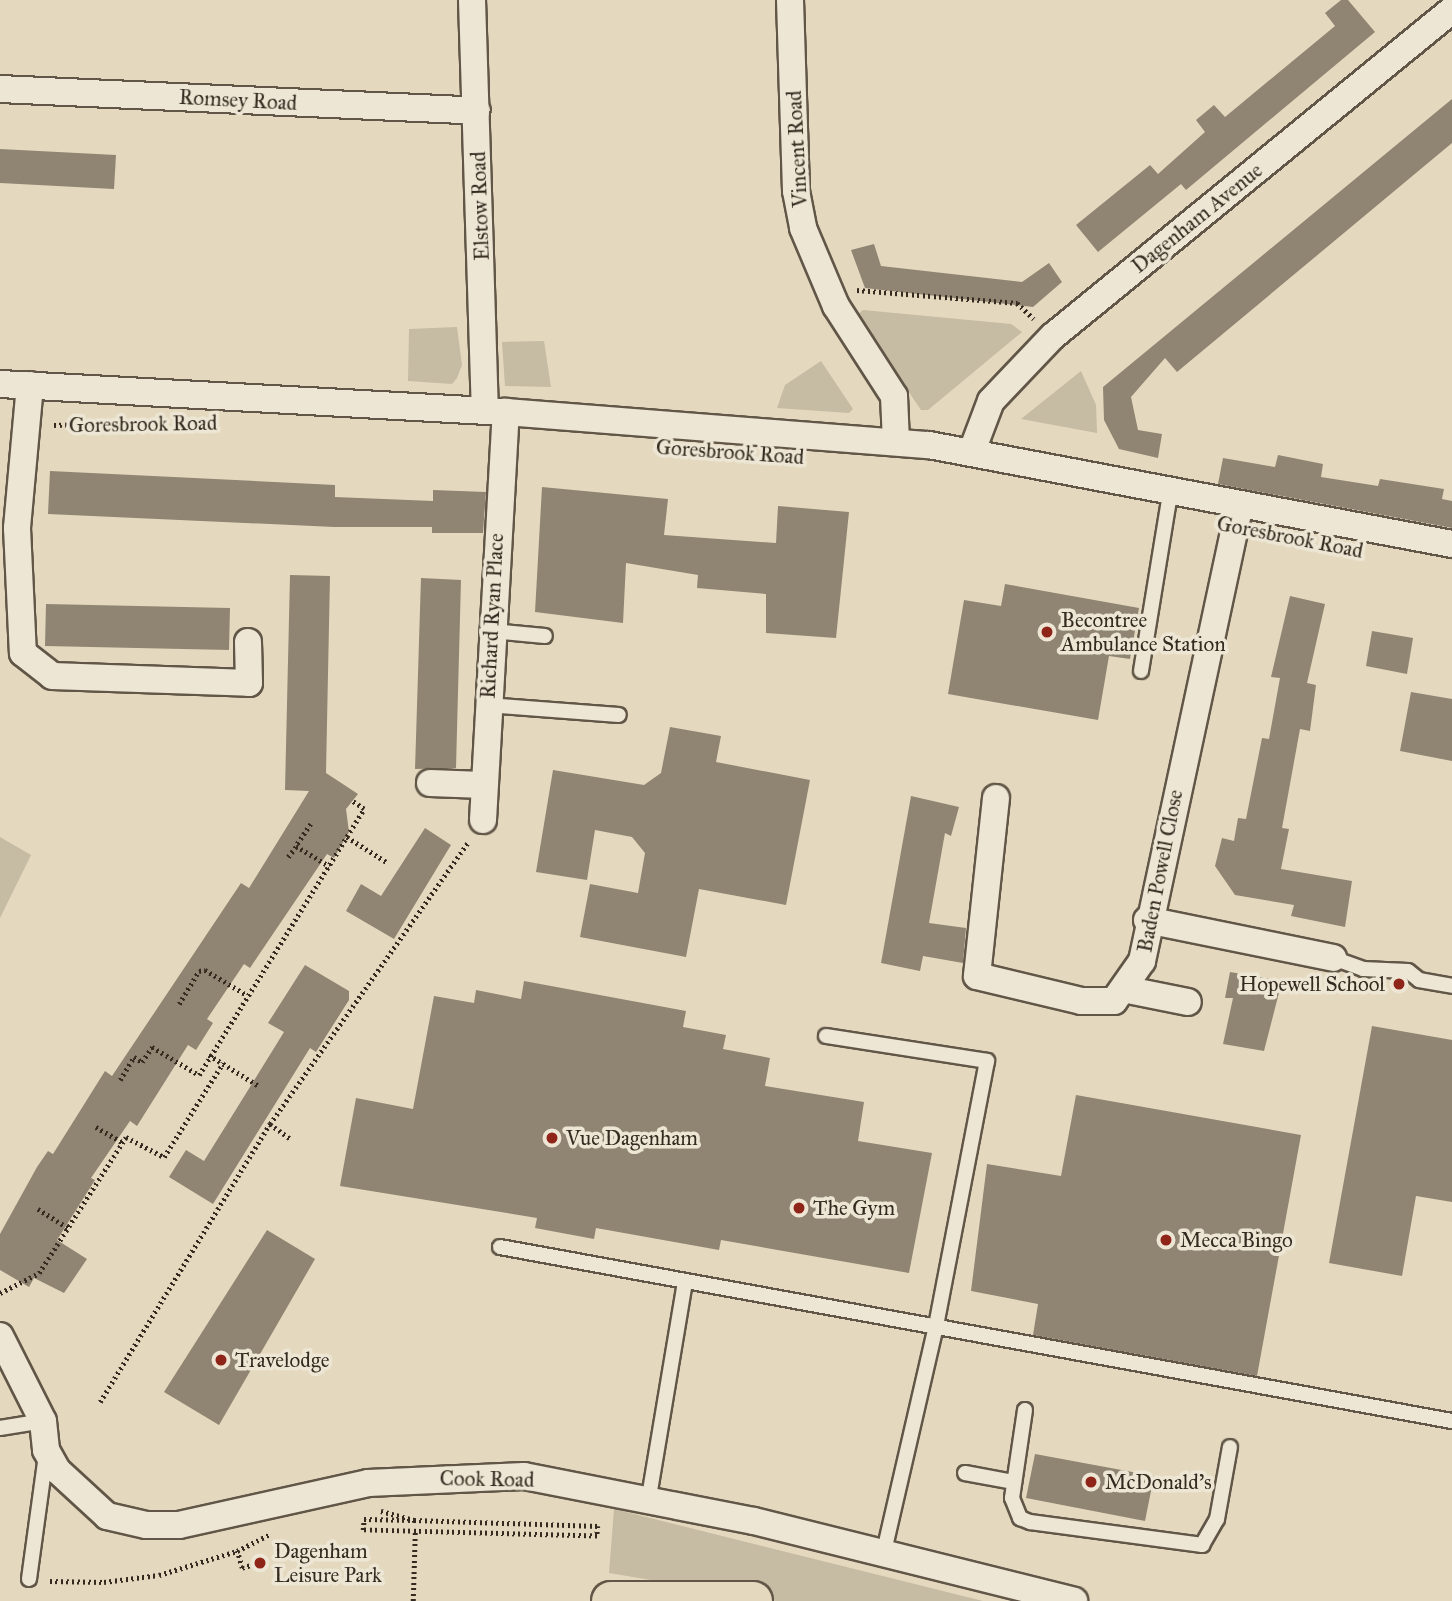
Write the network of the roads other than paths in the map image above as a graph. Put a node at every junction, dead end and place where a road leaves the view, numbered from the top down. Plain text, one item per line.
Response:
1 (472, 0) edge
2 (790, 0) edge
3 (1452, 10) edge
4 (0, 89) edge
5 (477, 111) junction
6 (0, 384) edge
7 (30, 385) junction
8 (496, 412) junction
9 (896, 441) junction
10 (972, 451) junction
11 (1170, 493) junction
12 (1240, 505) junction
13 (1452, 544) edge
14 (492, 631) junction
15 (545, 636) dead end
16 (248, 642) dead end
17 (1141, 671) dead end
18 (487, 705) junction
19 (619, 715) dead end
20 (430, 783) dead end
21 (483, 785) junction
22 (996, 798) dead end
23 (483, 820) road end
24 (1147, 920) junction
25 (1333, 958) joint
26 (1452, 986) edge
27 (1123, 989) junction
28 (1188, 1002) dead end
29 (826, 1036) dead end
30 (500, 1247) dead end
31 (685, 1281) junction
32 (936, 1326) junction
33 (0, 1335) edge
34 (1025, 1410) dead end
35 (43, 1421) junction
36 (1452, 1421) edge
37 (0, 1428) edge
38 (1230, 1447) dead end
39 (46, 1450) junction
40 (965, 1473) dead end
41 (1014, 1482) junction
42 (649, 1497) junction
43 (884, 1550) junction
44 (29, 1578) road end
45 (611, 1601) edge
46 (753, 1601) edge
47 (1074, 1601) edge

1 - 5 street, Elstow Road
2 - 9 street, Vincent Road
3 - 10 street, Dagenham Avenue
4 - 5 street, Romsey Road
5 - 8 street, Elstow Road
6 - 7 street, Goresbrook Road
7 - 8 street, Goresbrook Road
7 - 16 street
8 - 9 street, Goresbrook Road
8 - 14 street, Richard Ryan Place
9 - 10 street, Goresbrook Road
10 - 11 street, Goresbrook Road
11 - 12 street, Goresbrook Road
11 - 17 lane
12 - 13 street, Goresbrook Road
12 - 24 street, Baden Powell Close
14 - 15 lane
14 - 18 street, Richard Ryan Place
18 - 19 lane
18 - 21 street, Richard Ryan Place
20 - 21 street
21 - 23 street, Richard Ryan Place
22 - 27 street
24 - 25 street
24 - 27 street, Baden Powell Close
25 - 26 lane
27 - 28 street
29 - 32 lane
30 - 31 lane
31 - 32 lane
31 - 42 lane
32 - 36 lane
32 - 43 lane
33 - 35 street, Cook Road
34 - 41 lane
35 - 37 lane
35 - 39 street, Cook Road
38 - 41 lane
39 - 42 street, Cook Road
39 - 44 lane
40 - 41 lane
42 - 43 street, Cook Road
43 - 47 street, Cook Road
45 - 46 highway

